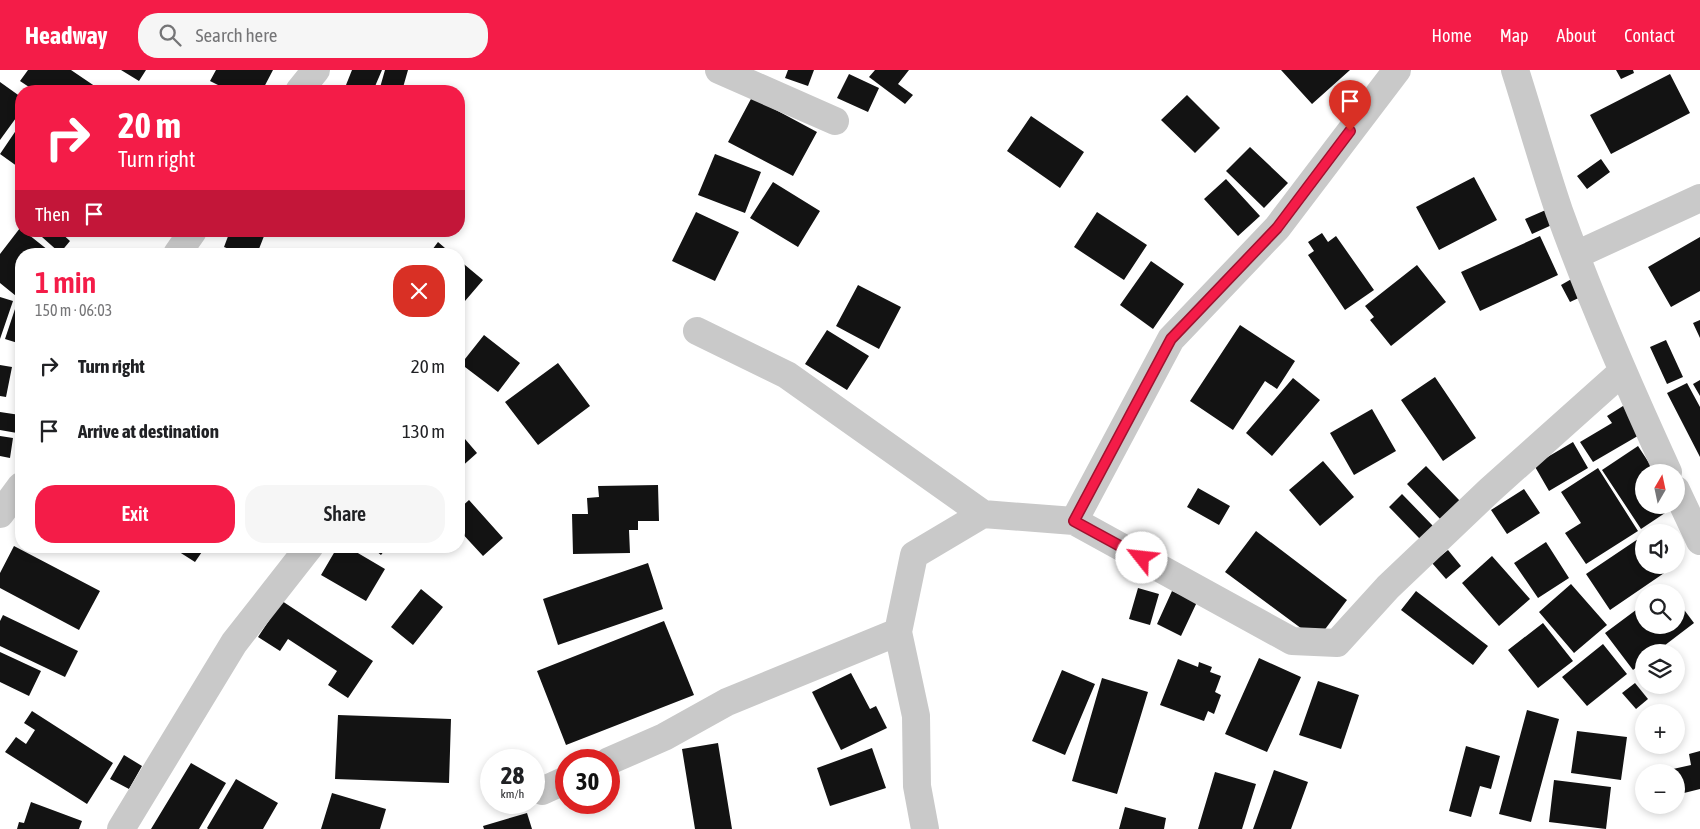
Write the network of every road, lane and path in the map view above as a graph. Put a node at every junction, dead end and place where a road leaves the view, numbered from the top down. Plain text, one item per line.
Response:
1 (316, 70) edge
2 (719, 70) edge
3 (1397, 70) edge
4 (1515, 70) edge
5 (304, 85) edge
6 (835, 121) dead end
7 (1700, 198) edge
8 (189, 237) edge
9 (181, 248) edge
10 (1576, 255) junction
11 (697, 331) dead end
12 (1622, 372) junction
13 (1664, 464) edge
14 (15, 494) edge
15 (1685, 509) edge
16 (0, 514) edge
17 (983, 514) junction
18 (1074, 521) junction
19 (1700, 541) edge
20 (305, 553) edge
21 (898, 632) junction
22 (620, 756) edge
23 (122, 829) edge
24 (926, 829) edge

1 - 5 street
2 - 6 street
3 - 18 street
4 - 10 street
7 - 10 street
8 - 9 street
10 - 12 street
11 - 17 street
12 - 13 street
12 - 18 street
14 - 16 street
15 - 19 street
17 - 18 street
17 - 21 street
20 - 23 street
21 - 22 street
21 - 24 street

